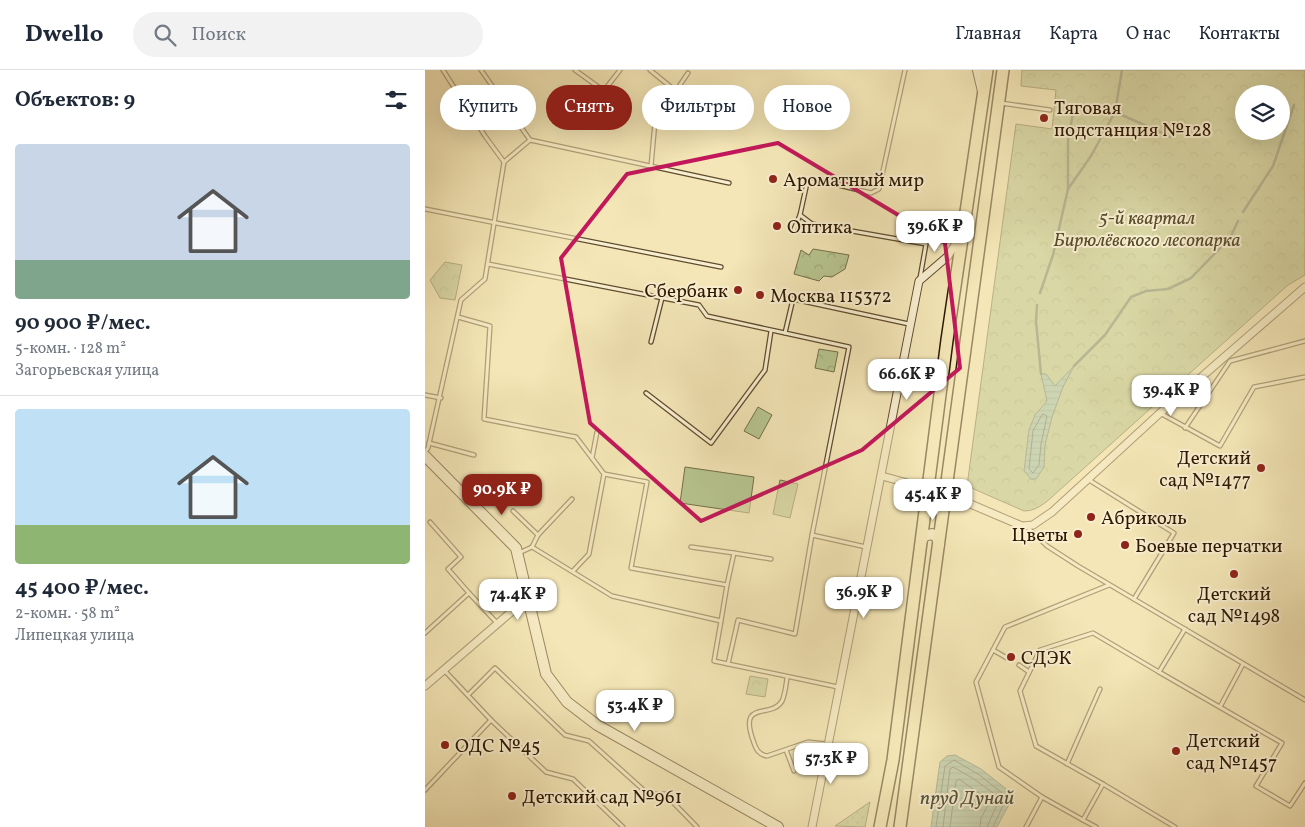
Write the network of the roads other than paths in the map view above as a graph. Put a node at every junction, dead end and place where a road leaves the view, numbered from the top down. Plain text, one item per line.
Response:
1 (443, 70) edge
2 (481, 70) edge
3 (575, 70) edge
4 (620, 70) edge
5 (650, 70) edge
6 (905, 70) edge
7 (978, 70) edge
8 (987, 70) edge
9 (1003, 70) edge
10 (688, 73) dead end
11 (595, 85) edge
12 (608, 85) edge
13 (668, 85) edge
14 (681, 85) edge
15 (983, 94) junction
16 (998, 102) junction
17 (1049, 110) dead end
18 (654, 130) edge
19 (530, 140) junction
20 (504, 162) junction
21 (651, 166) junction
22 (729, 183) dead end
23 (425, 208) edge
24 (800, 215) junction
25 (495, 223) junction
26 (794, 229) dead end
27 (962, 234) junction
28 (488, 264) junction
29 (721, 267) dead end
30 (919, 281) junction
31 (1305, 287) edge
32 (662, 298) junction
33 (458, 317) junction
34 (911, 324) junction
35 (771, 331) junction
36 (785, 333) junction
37 (1305, 341) edge
38 (651, 342) dead end
39 (1305, 377) edge
40 (646, 393) dead end
41 (425, 395) edge
42 (441, 398) junction
43 (1160, 413) junction
44 (1185, 428) junction
45 (597, 432) dead end
46 (429, 443) junction
47 (425, 454) edge
48 (474, 455) dead end
49 (592, 458) junction
50 (604, 474) junction
51 (882, 476) junction
52 (1087, 480) junction
53 (928, 487) junction
54 (947, 494) junction
55 (572, 499) dead end
56 (513, 511) dead end
57 (430, 522) dead end
58 (1027, 527) junction
59 (538, 534) junction
60 (812, 535) junction
61 (921, 542) junction
62 (939, 545) junction
63 (691, 546) dead end
64 (532, 547) junction
65 (867, 548) junction
66 (733, 553) junction
67 (519, 554) junction
68 (771, 559) dead end
69 (573, 571) junction
70 (727, 585) junction
71 (1109, 585) junction
72 (469, 593) junction
73 (1134, 599) junction
74 (529, 603) junction
75 (721, 621) junction
76 (497, 624) junction
77 (1185, 629) junction
78 (425, 632) edge
79 (993, 650) junction
80 (1007, 658) dead end
81 (728, 664) junction
82 (1243, 664) junction
83 (1019, 665) dead end
84 (444, 670) junction
85 (1029, 672) junction
86 (1159, 672) junction
87 (787, 678) junction
88 (425, 686) edge
89 (839, 687) junction
90 (1100, 689) dead end
91 (468, 695) junction
92 (1305, 700) edge
93 (1220, 707) junction
94 (491, 720) junction
95 (827, 744) junction
96 (786, 750) junction
97 (1067, 764) junction
98 (794, 771) dead end
99 (1305, 782) edge
100 (1103, 784) junction
101 (425, 790) edge
102 (1042, 797) junction
103 (1083, 820) junction
104 (774, 826) edge
105 (623, 827) edge
106 (697, 827) edge
107 (812, 827) edge
108 (880, 827) edge
109 (900, 827) edge
110 (1026, 827) edge
111 (1096, 827) edge
112 (1175, 827) edge

1 - 20 lane
2 - 19 lane
3 - 11 lane
4 - 12 lane
5 - 13 lane
6 - 24 lane
7 - 15 street
8 - 15 main road
9 - 16 main road
10 - 14 lane
15 - 27 main road
16 - 17 lane
16 - 54 main road
18 - 21 lane
19 - 20 lane
19 - 21 lane
20 - 25 lane
21 - 22 lane
23 - 25 lane
24 - 26 lane
24 - 30 lane
25 - 28 lane
25 - 29 lane
27 - 30 street
27 - 53 main road
28 - 32 lane
28 - 33 lane
30 - 34 street
31 - 43 street
32 - 35 lane
32 - 38 lane
33 - 42 lane
33 - 49 lane
34 - 36 lane
34 - 51 street
35 - 36 lane
35 - 40 lane
36 - 60 lane
37 - 44 lane
39 - 44 lane
41 - 42 lane
42 - 46 lane
43 - 44 lane
43 - 52 street
45 - 49 lane
46 - 47 lane
46 - 48 lane
47 - 67 street
49 - 50 lane
50 - 69 lane
50 - 70 lane
51 - 53 street
51 - 65 street
52 - 58 street
52 - 73 lane
53 - 54 street
53 - 61 main road
54 - 58 street
54 - 62 main road
55 - 59 lane
56 - 59 lane
57 - 72 lane
58 - 71 lane
59 - 64 lane
60 - 65 lane
60 - 81 lane
61 - 62 street
61 - 108 main road
62 - 109 main road
63 - 66 lane
64 - 67 lane
64 - 69 lane
65 - 89 street
66 - 68 lane
66 - 70 lane
67 - 74 street
69 - 75 lane
70 - 75 lane
71 - 73 lane
71 - 79 lane
72 - 76 lane
72 - 78 lane
73 - 77 lane
74 - 76 street
74 - 104 street
75 - 81 lane
76 - 84 street
77 - 82 lane
77 - 86 lane
79 - 80 lane
79 - 102 lane
81 - 87 lane
82 - 92 lane
82 - 93 lane
83 - 85 lane
84 - 88 street
84 - 91 lane
85 - 86 lane
85 - 97 lane
86 - 93 lane
87 - 89 lane
87 - 96 lane
89 - 95 street
90 - 97 lane
91 - 94 lane
91 - 106 lane
93 - 99 lane
94 - 101 lane
94 - 105 lane
95 - 96 lane
95 - 107 street
96 - 98 lane
97 - 100 lane
100 - 103 lane
100 - 112 lane
102 - 103 lane
102 - 110 lane
103 - 111 lane

